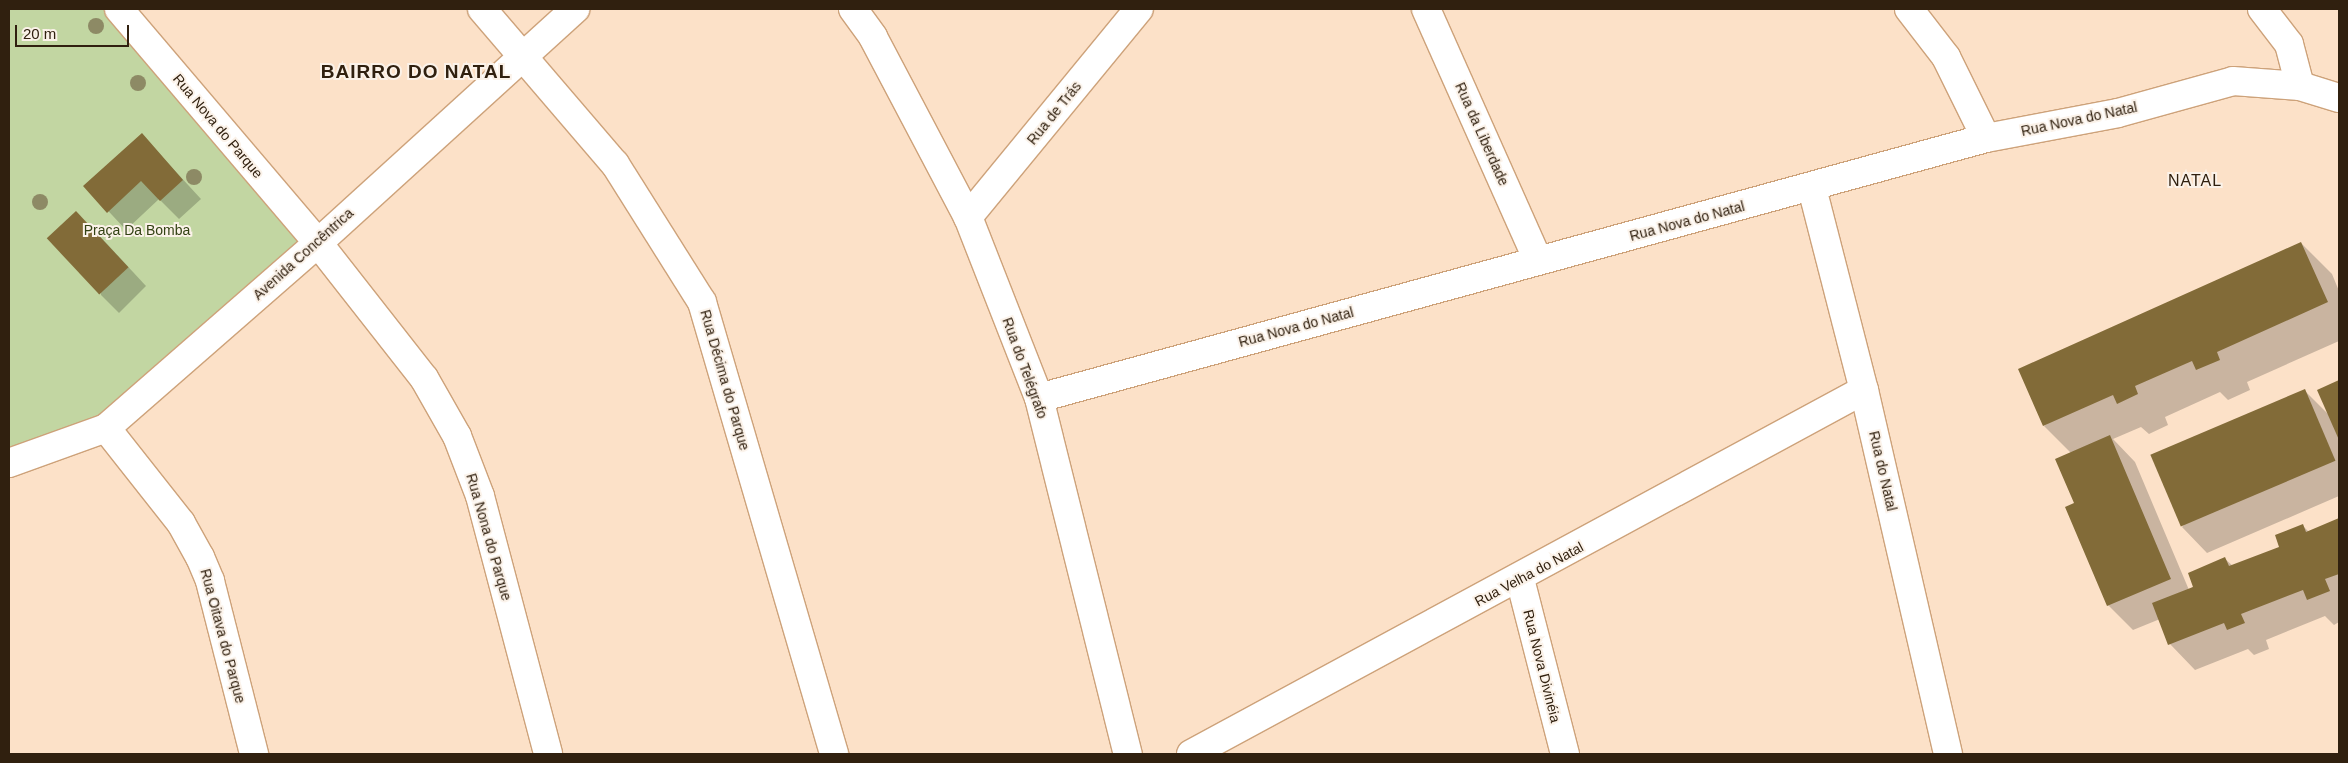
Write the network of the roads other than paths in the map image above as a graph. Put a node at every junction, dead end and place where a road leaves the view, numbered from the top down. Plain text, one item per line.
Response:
1 (119, 9) edge
2 (482, 9) edge
3 (575, 9) edge
4 (853, 9) edge
5 (1139, 9) edge
6 (1426, 9) edge
7 (1909, 9) edge
8 (2262, 9) edge
9 (525, 55) junction
10 (2300, 86) junction
11 (2339, 98) edge
12 (1986, 138) junction
13 (1812, 188) junction
14 (968, 217) junction
15 (318, 243) junction
16 (1538, 260) junction
17 (1864, 390) junction
18 (1039, 398) junction
19 (106, 428) junction
20 (9, 463) edge
21 (1520, 579) junction
22 (254, 754) edge
23 (548, 754) edge
24 (834, 754) edge
25 (1128, 754) edge
26 (1192, 754) edge
27 (1565, 754) edge
28 (1948, 754) edge

1 - 15 street, Rua Nova do Parque
2 - 9 street, Rua Décima do Parque
3 - 9 street, Avenida Concêntrica
4 - 14 street, Rua do Telégrafo
5 - 14 street, Rua de Trás
6 - 16 street, Rua da Liberdade
7 - 12 street
8 - 10 street
9 - 15 street, Avenida Concêntrica
9 - 24 street, Rua Décima do Parque
10 - 11 street, Rua Nova do Natal
10 - 12 street, Rua Nova do Natal
12 - 13 street, Rua Nova do Natal
13 - 16 street, Rua Nova do Natal
13 - 17 street, Rua do Natal
14 - 18 street, Rua do Telégrafo
15 - 19 street, Avenida Concêntrica
15 - 23 street, Rua Nona do Parque
16 - 18 street, Rua Nova do Natal
17 - 21 street, Rua Velha do Natal
17 - 28 street, Rua do Natal
18 - 25 street, Rua do Telégrafo
19 - 20 street, Avenida Concêntrica
19 - 22 street, Rua Oitava do Parque
21 - 26 street, Rua Velha do Natal
21 - 27 street, Rua Nova Divinéia

